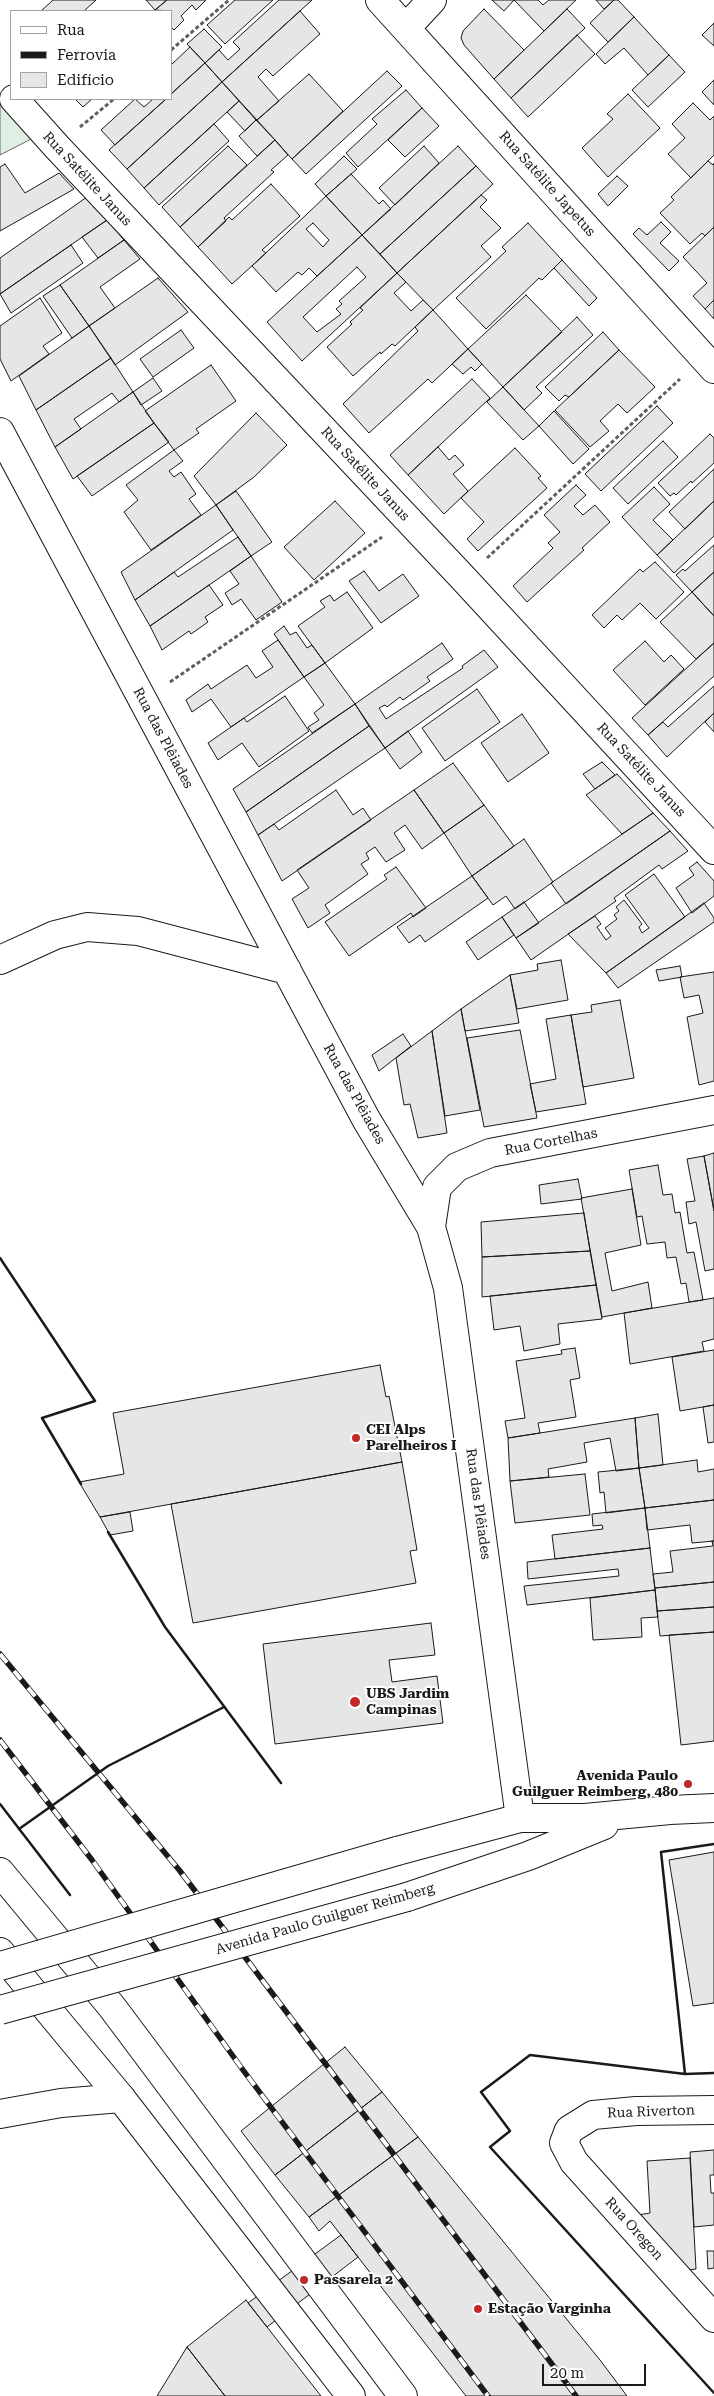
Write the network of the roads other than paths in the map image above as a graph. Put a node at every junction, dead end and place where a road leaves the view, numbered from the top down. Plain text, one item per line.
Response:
1 (380, 0) edge
2 (432, 0) edge
3 (406, 28) junction
4 (0, 82) edge
5 (10, 94) edge
6 (15, 100) edge
7 (708, 363) edge
8 (0, 432) edge
9 (714, 850) edge
10 (0, 960) edge
11 (287, 970) junction
12 (714, 1110) edge
13 (431, 1227) junction
14 (714, 1808) edge
15 (644, 1812) junction
16 (520, 1818) junction
17 (528, 1856) junction
18 (0, 1872) edge
19 (0, 1952) edge
20 (0, 1966) edge
21 (0, 2010) edge
22 (121, 2098) junction
23 (714, 2110) edge
24 (0, 2114) edge
25 (567, 2135) joint
26 (714, 2318) edge
27 (350, 2396) edge
28 (403, 2396) edge

1 - 3 street, Rua Satélite Japetus
2 - 3 street
3 - 7 street, Rua Satélite Japetus
4 - 5 street
6 - 9 street, Rua Satélite Janus
8 - 11 street, Rua das Plêiades
10 - 11 street
11 - 13 street, Rua das Plêiades
12 - 13 street, Rua Cortelhas
13 - 16 street, Rua das Plêiades
14 - 15 street, Avenida Paulo Guilguer Reimberg
15 - 16 street, Avenida Paulo Guilguer Reimberg
15 - 17 street, Avenida Paulo Guilguer Reimberg
16 - 17 street, Rua das Plêiades
16 - 20 street, Avenida Paulo Guilguer Reimberg, bridge
17 - 21 street, Avenida Paulo Guilguer Reimberg, bridge
18 - 28 street
19 - 22 street
22 - 24 street
22 - 27 street
23 - 25 street, Rua Riverton
25 - 26 street, Rua Oregon

